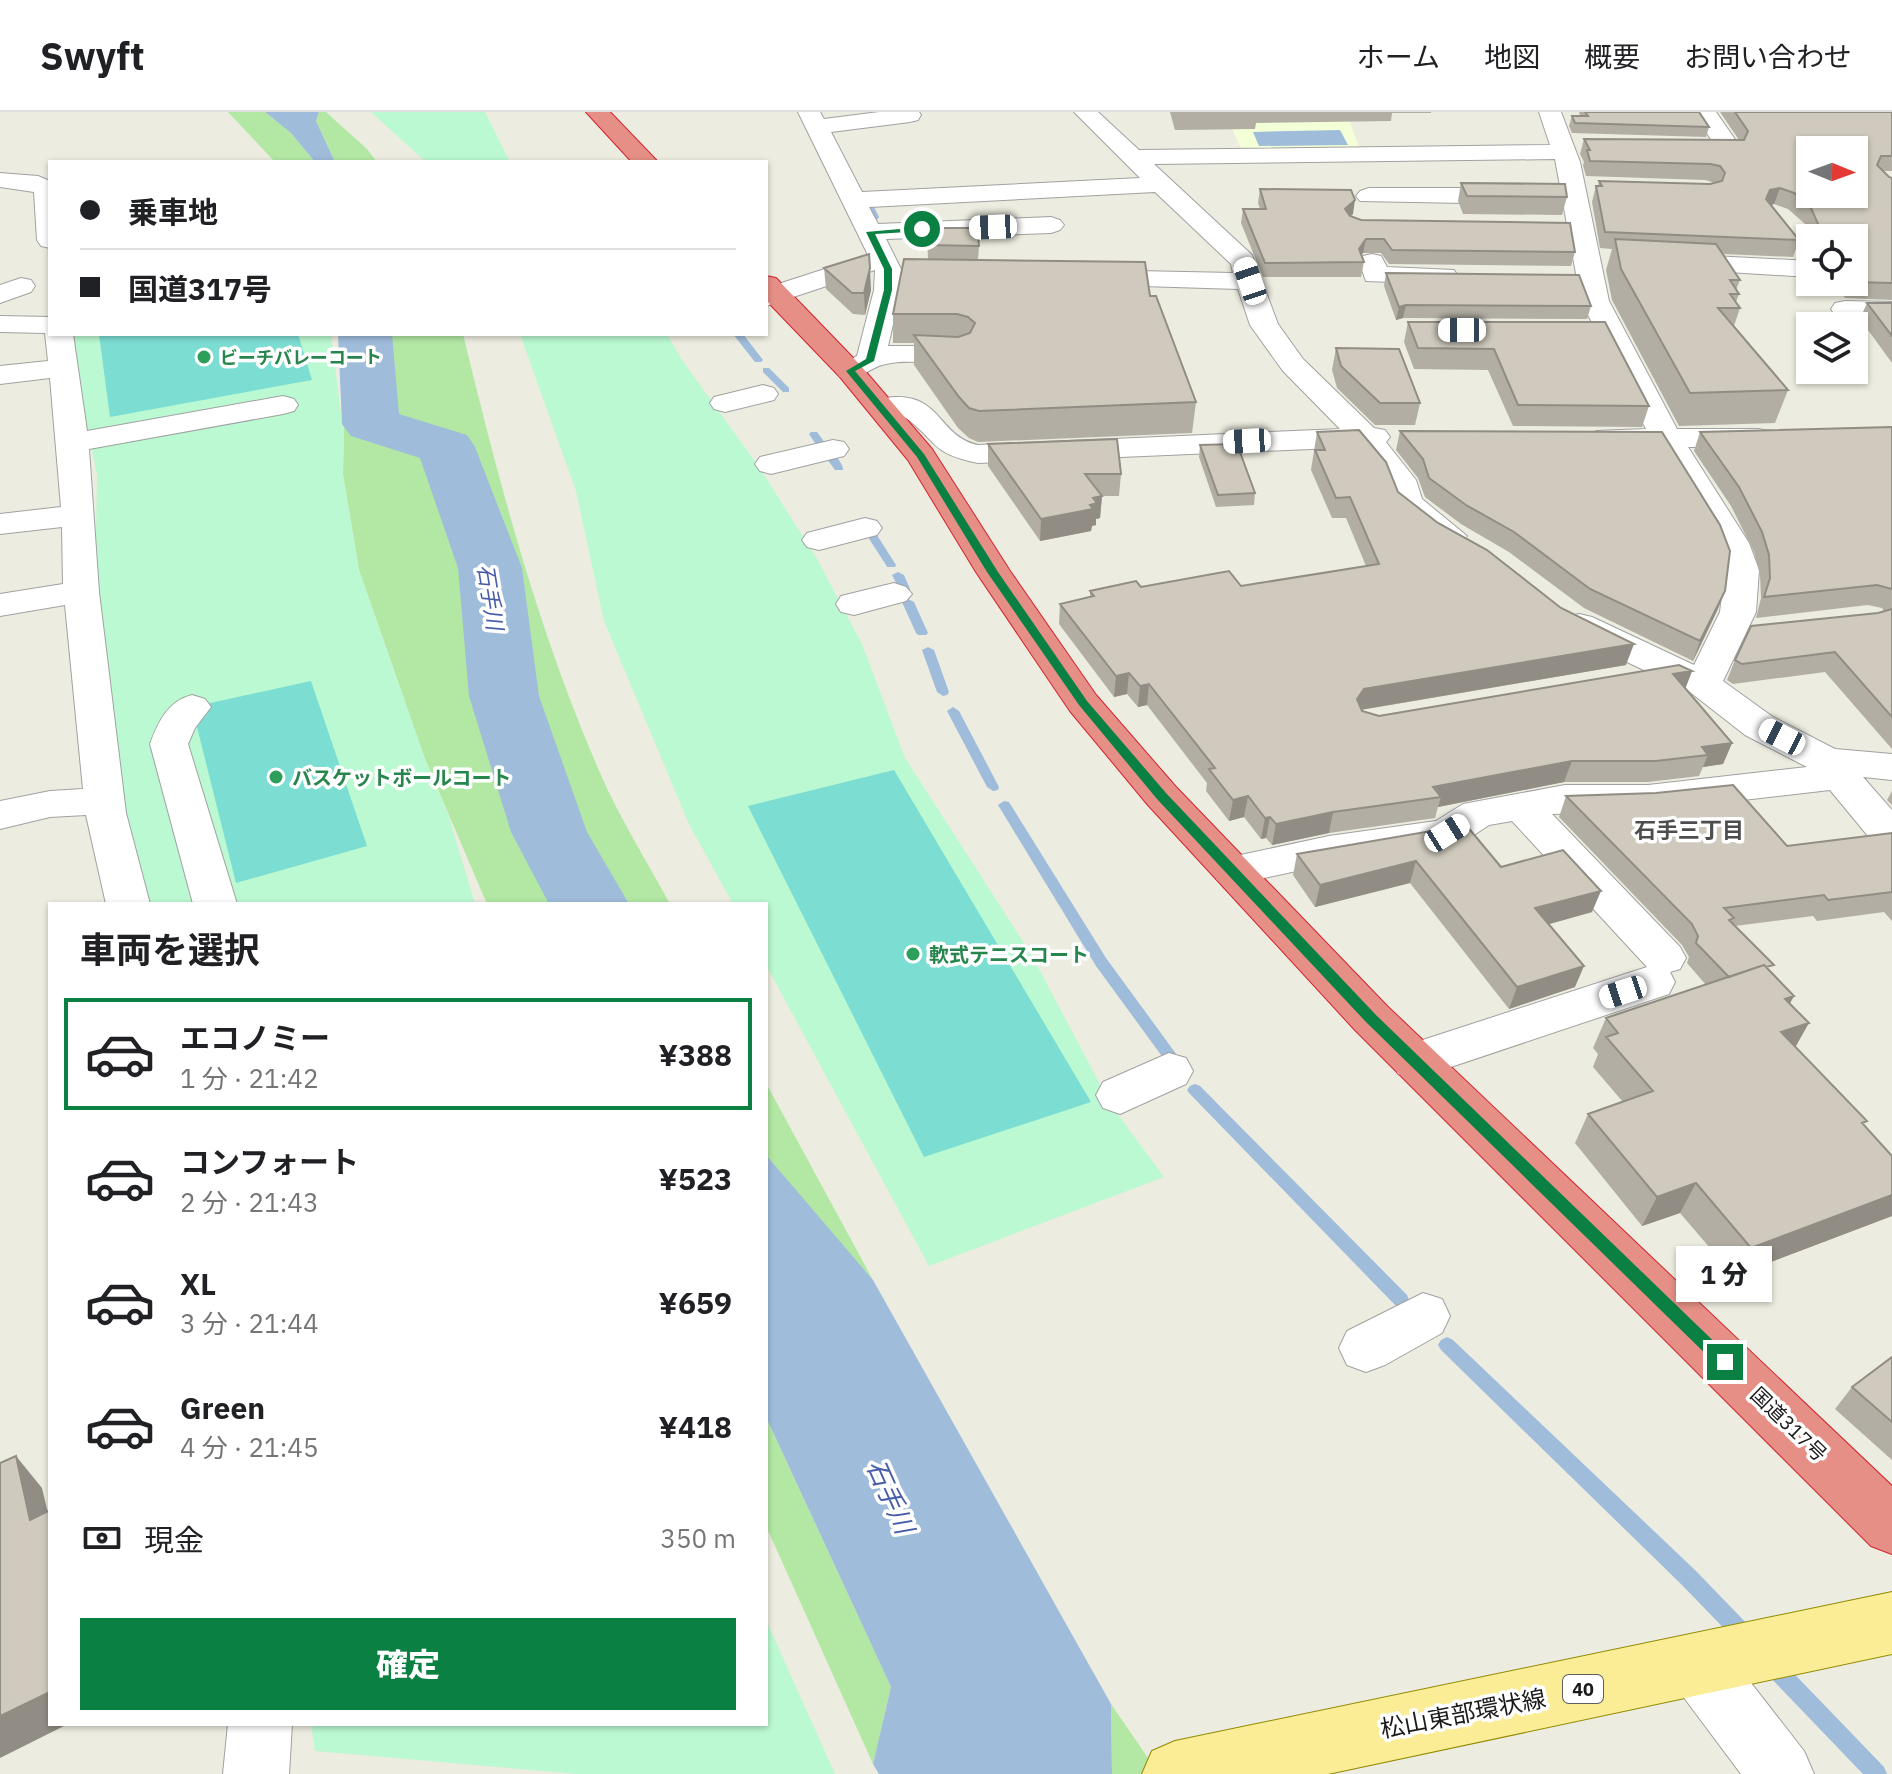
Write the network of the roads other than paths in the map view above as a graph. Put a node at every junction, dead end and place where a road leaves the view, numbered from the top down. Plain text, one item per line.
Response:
1 (597, 112) edge
2 (1085, 112) edge
3 (1550, 112) edge
4 (1704, 112) edge
5 (912, 116) edge
6 (812, 120) edge
7 (1593, 144) edge
8 (1653, 146) edge
9 (1564, 147) junction
10 (1132, 157) junction
11 (644, 160) edge
12 (0, 180) edge
13 (1161, 184) junction
14 (1602, 187) edge
15 (1574, 191) junction
16 (1369, 196) dead end
17 (854, 200) junction
18 (48, 215) edge
19 (1051, 225) dead end
20 (1549, 226) edge
21 (1581, 226) junction
22 (870, 232) junction
23 (1796, 257) edge
24 (1618, 259) edge
25 (1649, 260) edge
26 (1372, 262) dead end
27 (1589, 267) junction
28 (886, 268) junction
29 (1469, 276) edge
30 (984, 277) edge
31 (1064, 277) edge
32 (1560, 277) edge
33 (1250, 281) junction
34 (769, 292) edge
35 (1845, 309) dead end
36 (1892, 310) edge
37 (0, 324) edge
38 (48, 325) edge
39 (1579, 331) edge
40 (1611, 331) junction
41 (60, 351) edge
42 (957, 355) edge
43 (861, 363) junction
44 (0, 375) edge
45 (769, 404) dead end
46 (283, 405) dead end
47 (881, 407) junction
48 (806, 431) dead end
49 (1382, 437) junction
50 (1781, 437) edge
51 (1572, 438) edge
52 (1667, 439) junction
53 (71, 443) junction
54 (833, 449) dead end
55 (766, 450) junction
56 (78, 515) junction
57 (0, 524) edge
58 (865, 528) dead end
59 (819, 540) dead end
60 (1483, 554) edge
61 (81, 592) junction
62 (894, 594) dead end
63 (854, 604) dead end
64 (0, 605) edge
65 (1556, 609) edge
66 (1688, 677) junction
67 (1610, 681) edge
68 (192, 707) dead end
69 (1892, 767) edge
70 (1833, 768) junction
71 (104, 801) junction
72 (1521, 806) junction
73 (0, 815) edge
74 (1892, 837) edge
75 (1232, 870) junction
76 (128, 902) edge
77 (214, 902) edge
78 (1415, 1061) junction
79 (1169, 1071) dead end
80 (1120, 1095) dead end
81 (1423, 1316) dead end
82 (1366, 1348) dead end
83 (1892, 1526) edge
84 (1892, 1623) edge
85 (1698, 1665) junction
86 (260, 1726) edge
87 (256, 1774) edge
88 (1175, 1774) edge
89 (1781, 1774) edge

1 - 11 highway
2 - 10 street
3 - 9 street
4 - 8 street
5 - 6 street
6 - 17 street
7 - 9 street
9 - 10 street
9 - 15 street
10 - 13 street
12 - 18 street
13 - 17 street
13 - 33 street
14 - 15 street
15 - 16 street
15 - 21 street
17 - 22 street
19 - 22 street
20 - 21 street
21 - 27 street
22 - 28 street
23 - 25 street
24 - 27 street
26 - 29 street
27 - 32 street
27 - 40 street
28 - 30 street
28 - 34 street
28 - 43 street
31 - 33 street
33 - 49 street
34 - 43 highway, 国道317号
35 - 36 street
37 - 38 street
39 - 40 street
40 - 52 street
41 - 44 street
41 - 53 street
42 - 43 street
43 - 47 highway, 国道317号
45 - 55 street
46 - 53 street
47 - 49 street
47 - 75 highway, 国道317号
48 - 55 street
49 - 60 street
50 - 52 street
51 - 52 street
52 - 66 street
53 - 56 street
54 - 55 street
56 - 57 street
56 - 61 street
58 - 59 street
61 - 64 street
61 - 71 street
62 - 63 street
65 - 66 street
66 - 67 street
66 - 70 street
68 - 77 street
69 - 70 street
70 - 72 street
70 - 74 street
71 - 73 street
71 - 76 street
72 - 75 street
72 - 78 street
75 - 78 highway, 国道317号
78 - 83 highway, 国道317号
79 - 80 street
81 - 82 street
84 - 85 main road, 松山東部環状線 / 40
85 - 88 main road, 松山東部環状線 / 40
85 - 89 street
86 - 87 street

